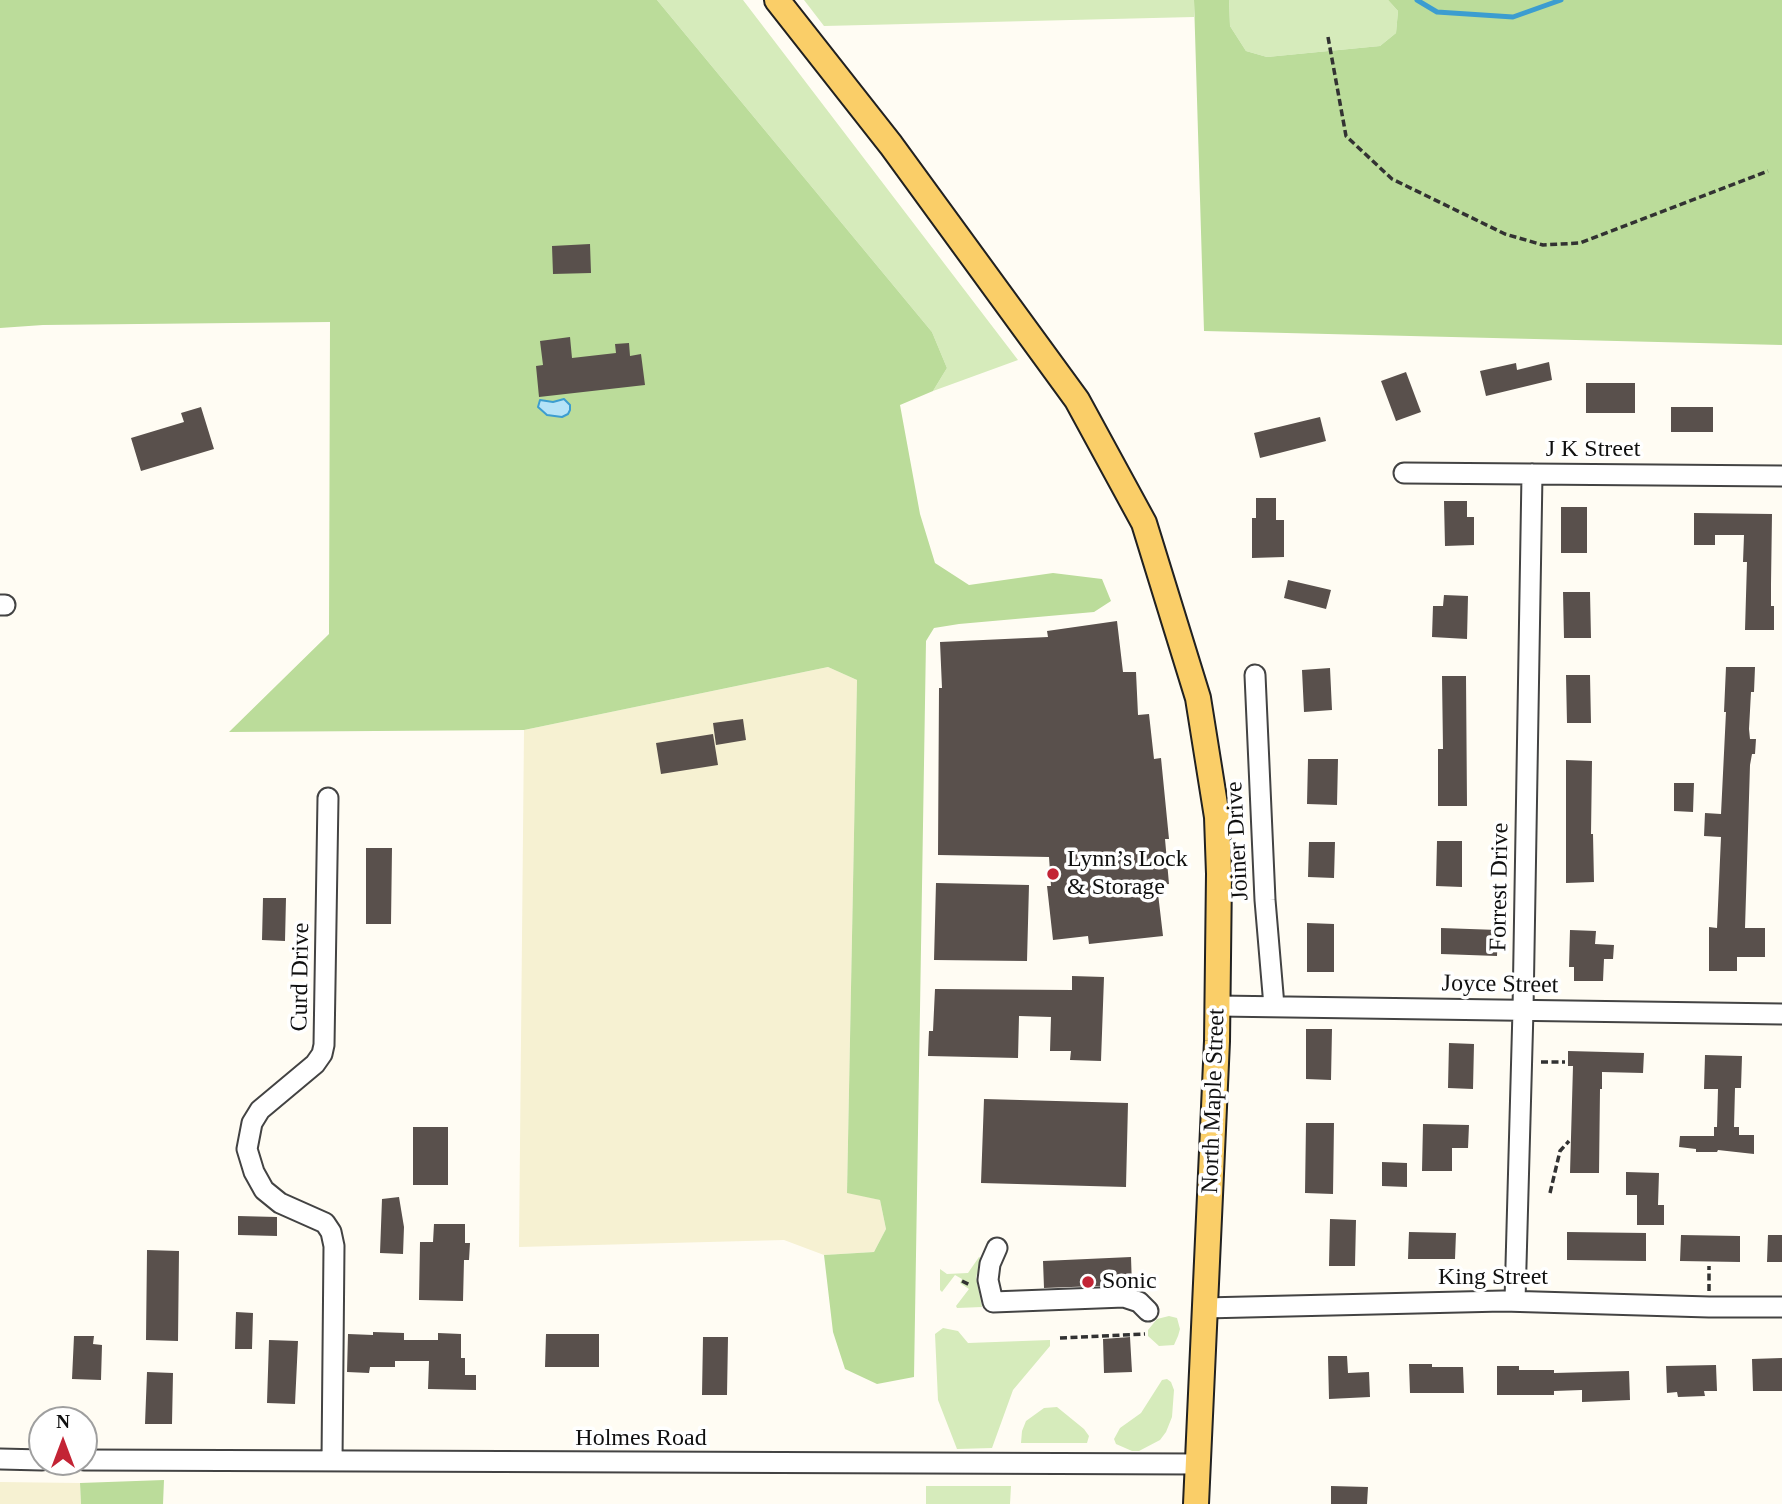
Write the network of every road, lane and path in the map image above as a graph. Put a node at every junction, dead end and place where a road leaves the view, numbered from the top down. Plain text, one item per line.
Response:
1 (777, 0) edge
2 (1328, 37) dead end
3 (1768, 172) dead end
4 (1404, 473) dead end
5 (1532, 474) junction
6 (1782, 476) edge
7 (1255, 675) dead end
8 (328, 798) dead end
9 (1218, 1006) junction
10 (1274, 1006) junction
11 (1522, 1010) junction
12 (1782, 1014) edge
13 (1521, 1061) junction
14 (1565, 1062) dead end
15 (1569, 1141) dead end
16 (1550, 1193) dead end
17 (997, 1248) dead end
18 (1515, 1301) junction
19 (1782, 1307) edge
20 (1204, 1308) junction
21 (1148, 1311) dead end
22 (1145, 1334) dead end
23 (1060, 1338) dead end
24 (0, 1459) edge
25 (28, 1460) edge
26 (98, 1460) edge
27 (332, 1461) junction
28 (1197, 1464) junction
29 (1196, 1504) edge

1 - 9 main road, North Maple Street
2 - 3 path
4 - 5 street, J K Street
5 - 6 street, J K Street
5 - 11 street, Forrest Drive
7 - 10 street, Joiner Drive
8 - 27 street, Curd Drive
9 - 10 street, Joyce Street
9 - 20 main road, North Maple Street
10 - 11 street, Joyce Street
11 - 12 street, Joyce Street
11 - 13 street, Forrest Drive
13 - 14 path
13 - 18 street, Forrest Drive
15 - 16 path
17 - 21 street
18 - 19 street, King Street
18 - 20 street, King Street
20 - 28 main road, North Maple Street
22 - 23 path
24 - 25 street
26 - 27 street, Holmes Road
27 - 28 street, Holmes Road
28 - 29 main road, North Maple Street

